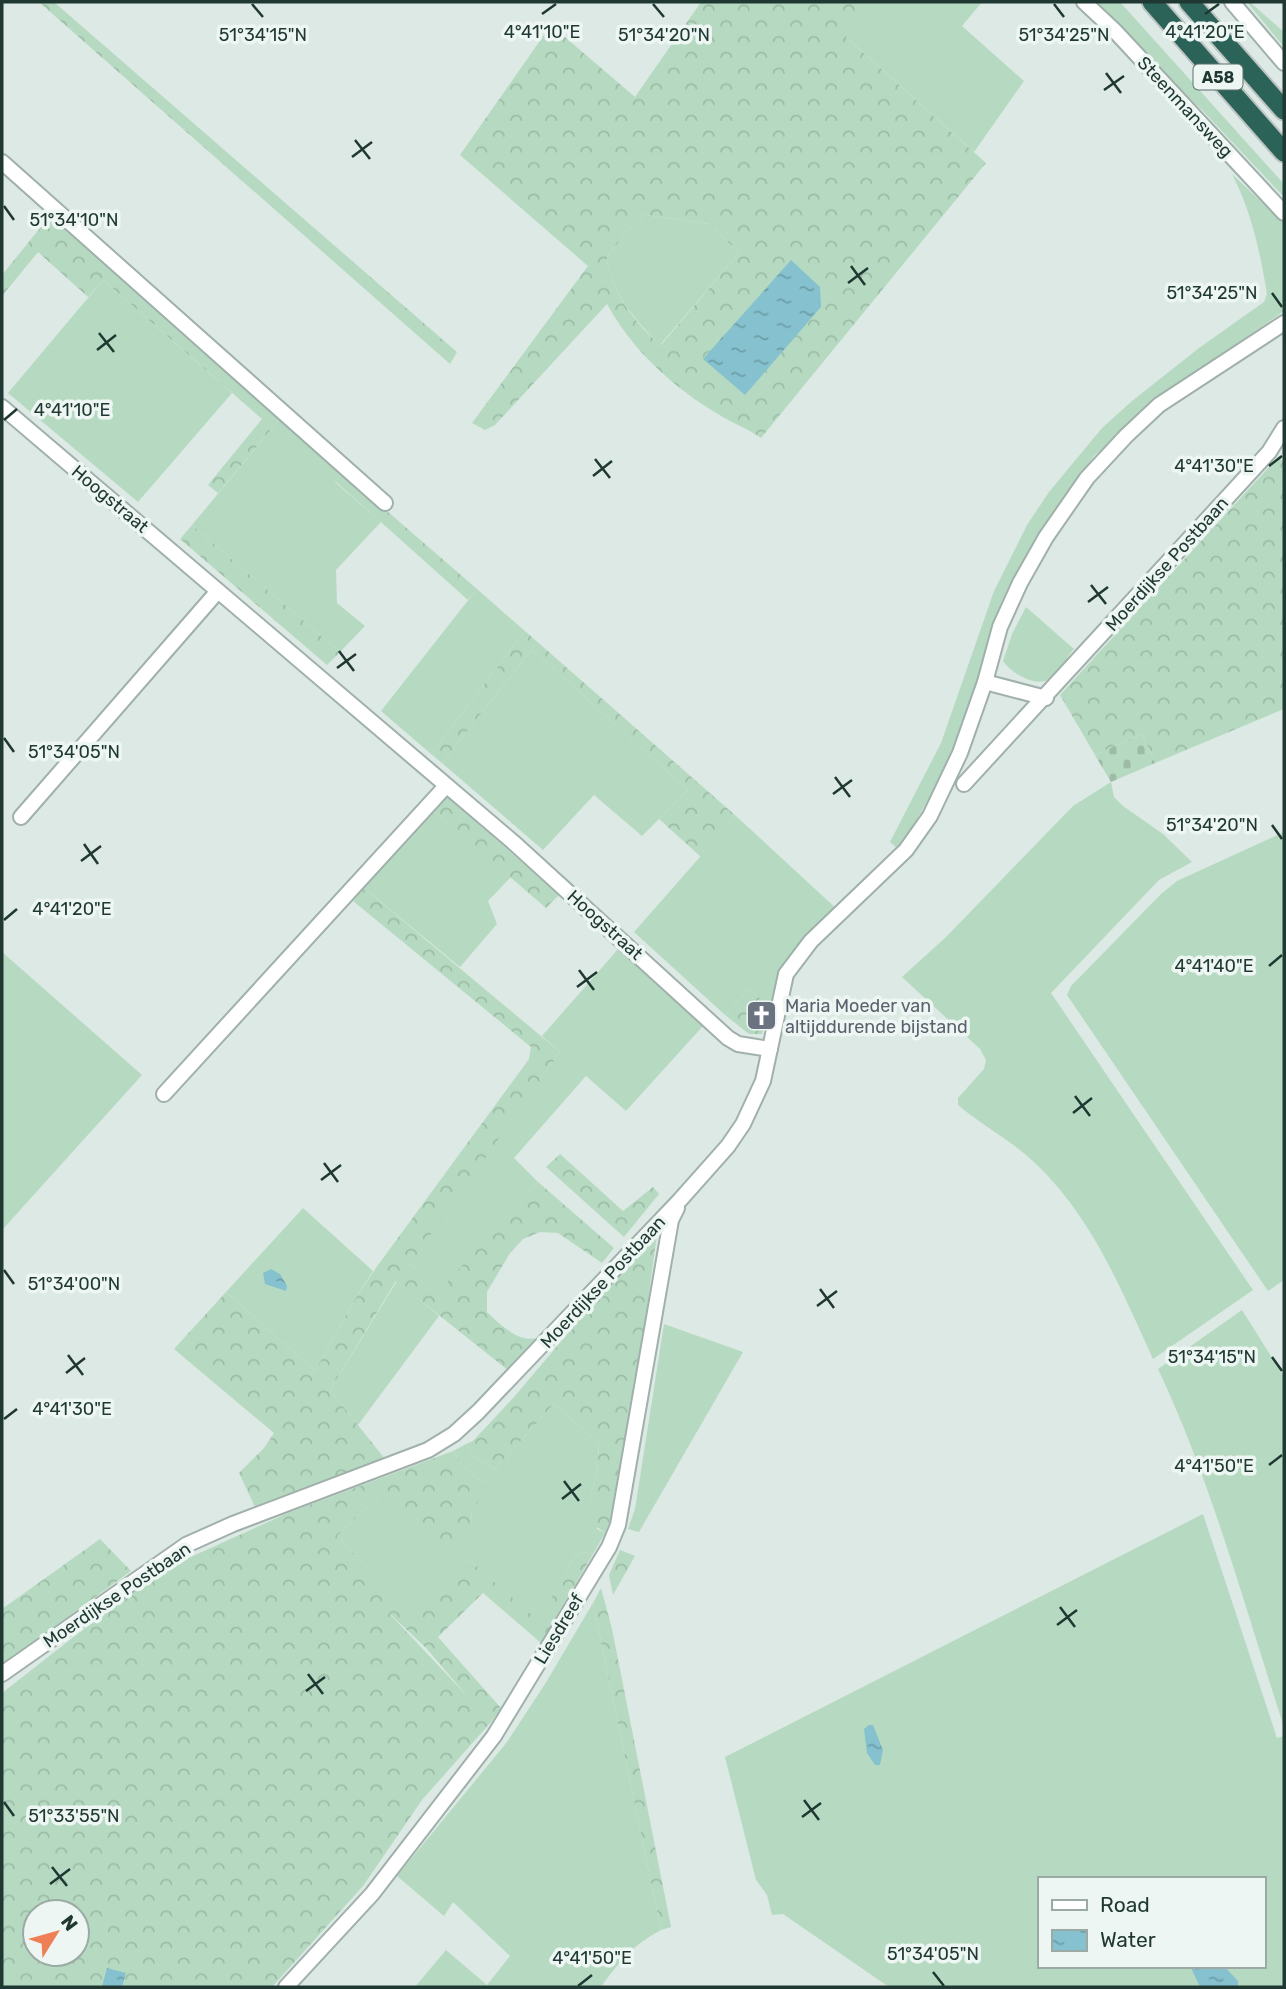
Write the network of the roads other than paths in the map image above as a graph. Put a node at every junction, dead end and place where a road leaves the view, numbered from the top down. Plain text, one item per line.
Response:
1 (1084, 2) edge
2 (1152, 2) edge
3 (1189, 2) edge
4 (1206, 2) edge
5 (1231, 2) edge
6 (1284, 63) edge
7 (1279, 104) edge
8 (1284, 152) edge
9 (2, 162) edge
10 (1284, 214) edge
11 (1284, 323) edge
12 (2, 407) edge
13 (1284, 428) edge
14 (385, 503) dead end
15 (218, 591) junction
16 (985, 682) junction
17 (1046, 698) junction
18 (964, 784) dead end
19 (446, 786) junction
20 (21, 817) dead end
21 (770, 1049) junction
22 (164, 1094) dead end
23 (680, 1200) junction
24 (2, 1674) edge
25 (286, 1987) edge

1 - 10 street, Steenmansweg
2 - 8 highway, A58
3 - 7 highway, A58
4 - 7 highway, A58
5 - 6 street
9 - 14 street
11 - 16 street, Moerdijkse Postbaan
12 - 15 street, Hoogstraat
13 - 17 street, Moerdijkse Postbaan
15 - 19 street, Hoogstraat
15 - 20 street
16 - 17 street
16 - 21 street, Moerdijkse Postbaan
17 - 18 street, Moerdijkse Postbaan
19 - 21 street, Hoogstraat
19 - 22 street
21 - 23 street, Moerdijkse Postbaan
23 - 24 street, Moerdijkse Postbaan
23 - 25 street, Liesdreef

